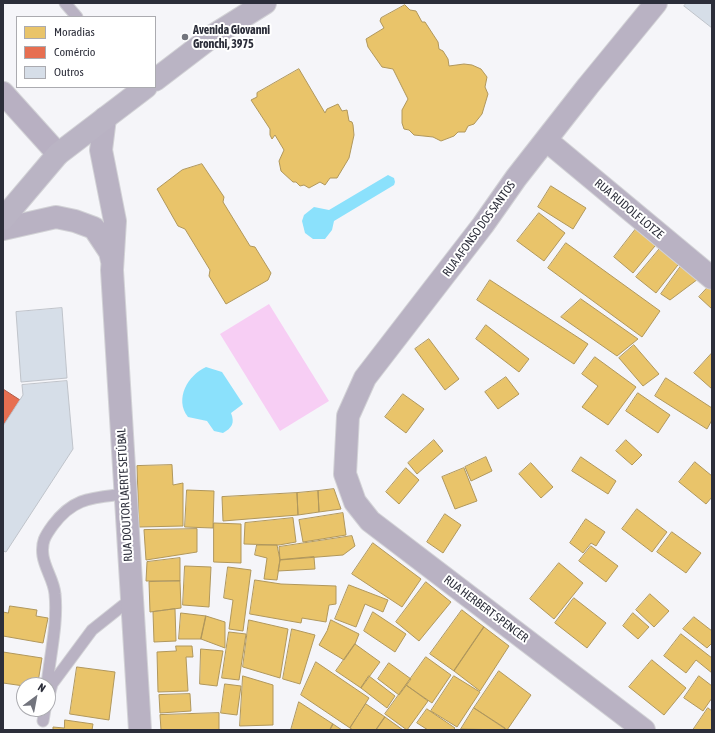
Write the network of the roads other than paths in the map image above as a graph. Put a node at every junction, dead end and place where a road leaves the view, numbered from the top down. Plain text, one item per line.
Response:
1 (64, 3) edge
2 (265, 3) edge
3 (656, 3) edge
4 (76, 16) edge
5 (156, 78) edge
6 (142, 88) edge
7 (3, 93) edge
8 (105, 118) junction
9 (546, 140) junction
10 (58, 154) junction
11 (3, 219) edge
12 (3, 229) edge
13 (112, 265) junction
14 (712, 278) edge
15 (345, 474) joint
16 (125, 494) junction
17 (132, 598) junction
18 (47, 677) edge
19 (56, 679) edge
20 (140, 730) edge
21 (644, 730) edge

1 - 4 lane
2 - 5 main road
3 - 9 street, RUA AFONSO DOS SANTOS
6 - 8 main road
7 - 10 street
8 - 10 main road
8 - 13 street, RUA DOUTOR LAERTE SETÚBAL
9 - 14 street, RUA RUDOLF LOTZE
9 - 15 street, RUA AFONSO DOS SANTOS
10 - 11 main road
12 - 13 street, RUA DOUTOR LAERTE SETÚBAL
13 - 16 street, RUA DOUTOR LAERTE SETÚBAL
15 - 21 street, RUA HERBERT SPENCER
16 - 17 street, RUA DOUTOR LAERTE SETÚBAL
16 - 18 lane
17 - 19 lane
17 - 20 street, RUA DOUTOR LAERTE SETÚBAL

